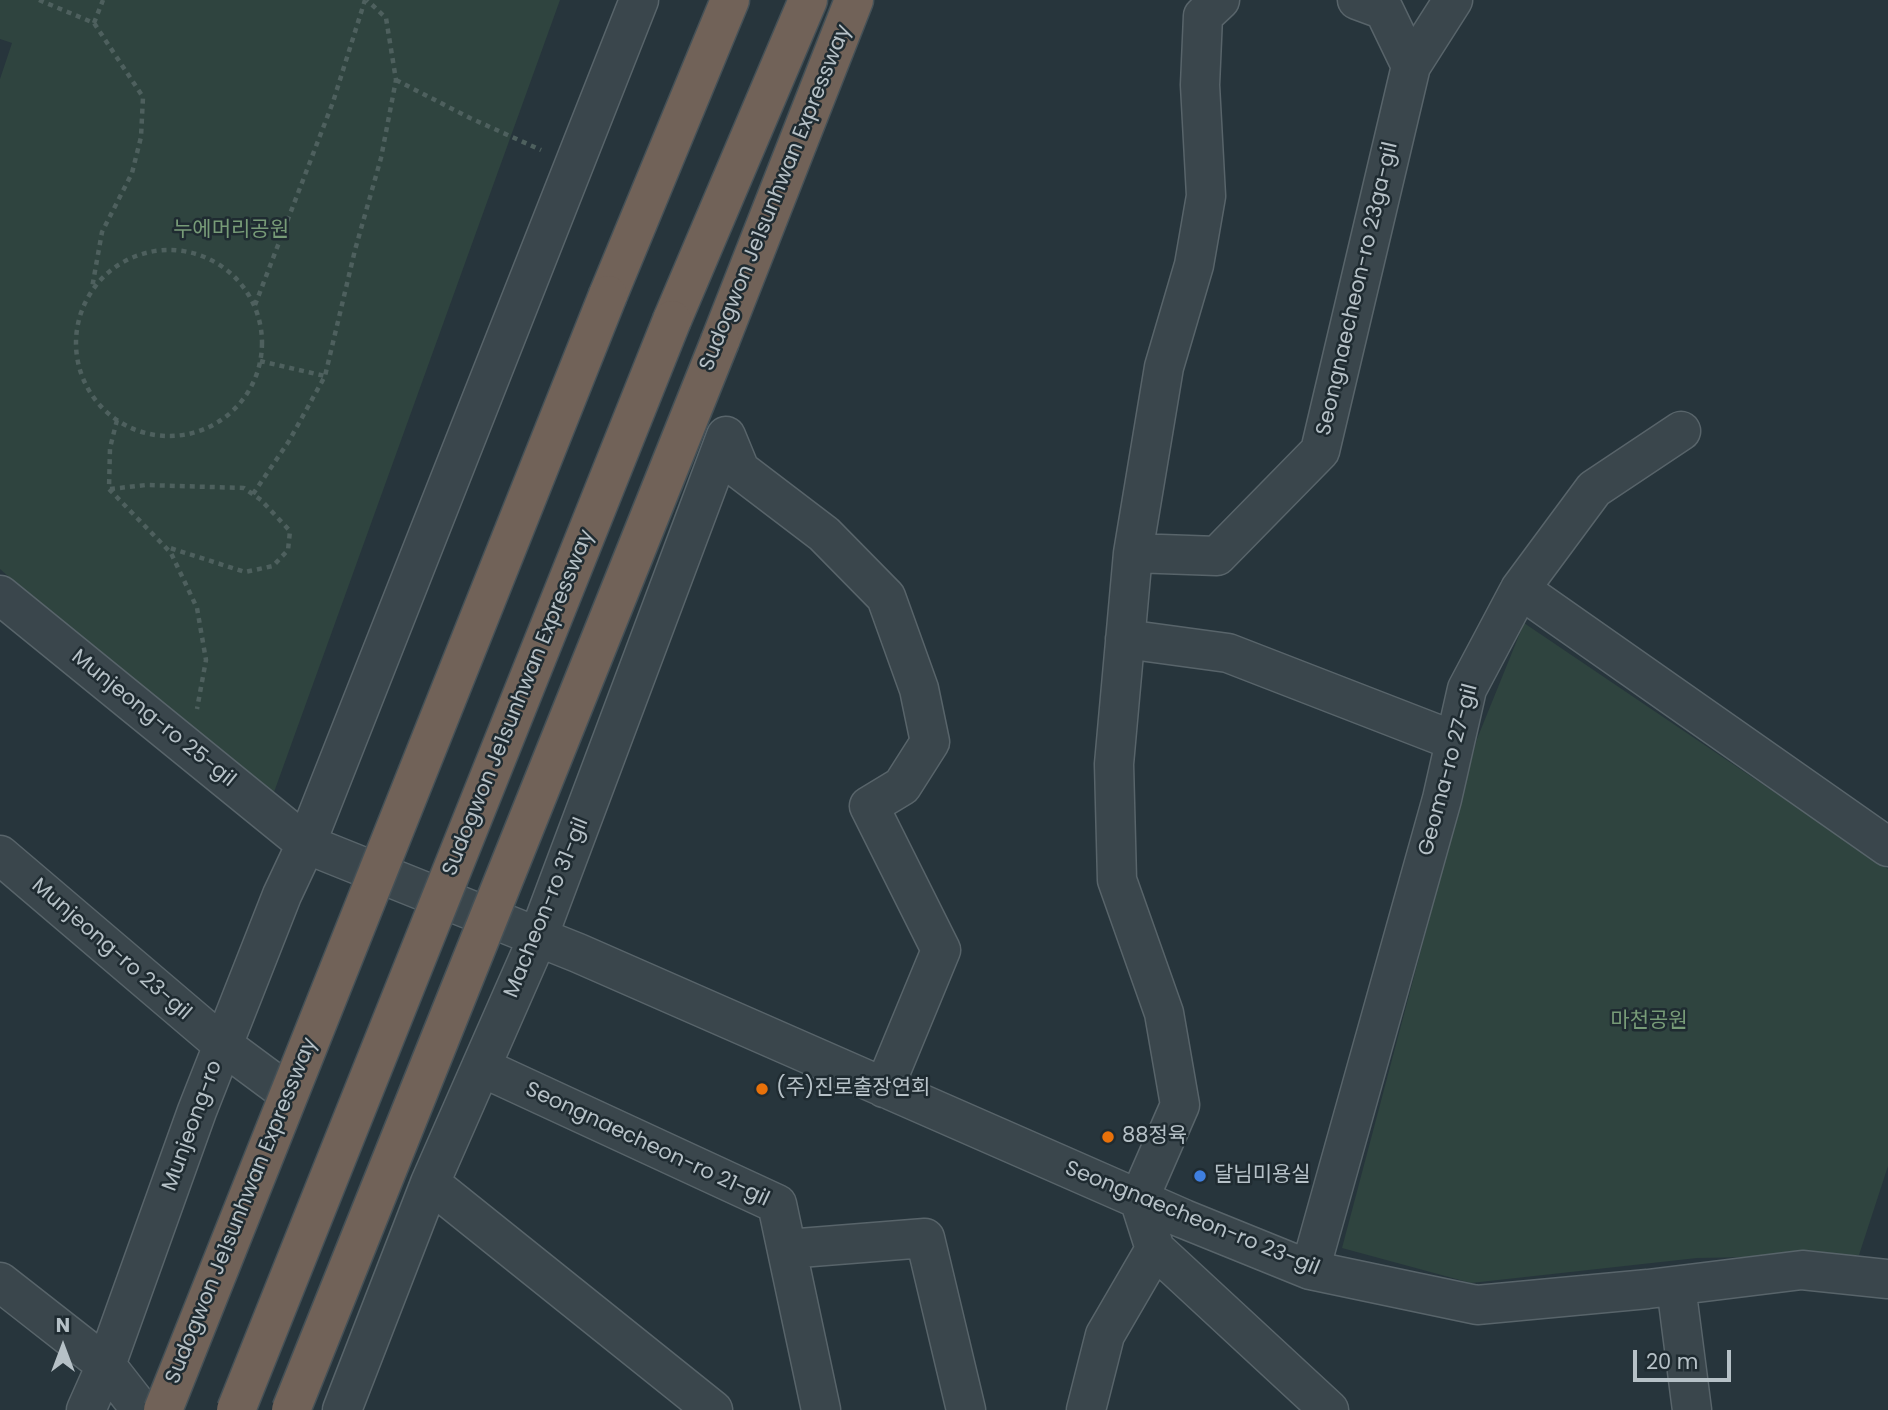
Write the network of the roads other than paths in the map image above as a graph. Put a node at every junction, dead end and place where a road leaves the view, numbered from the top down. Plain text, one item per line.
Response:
1 (639, 0) edge
2 (730, 0) edge
3 (808, 0) edge
4 (854, 0) edge
5 (1357, 0) edge
6 (1454, 0) edge
7 (1211, 8) edge
8 (1411, 65) junction
9 (1681, 431) dead end
10 (1133, 553) junction
11 (1520, 589) junction
12 (0, 594) edge
13 (1125, 639) junction
14 (1455, 741) junction
15 (306, 844) junction
16 (1888, 847) edge
17 (0, 855) edge
18 (538, 937) junction
19 (223, 1045) junction
20 (481, 1067) junction
21 (281, 1088) dead end
22 (884, 1088) junction
23 (430, 1182) junction
24 (1139, 1199) junction
25 (787, 1249) junction
26 (1156, 1249) junction
27 (1310, 1270) junction
28 (1886, 1272) edge
29 (0, 1282) edge
30 (1676, 1286) junction
31 (106, 1366) junction
32 (86, 1410) edge
33 (141, 1410) edge
34 (163, 1410) edge
35 (236, 1410) edge
36 (290, 1410) edge
37 (342, 1410) edge
38 (713, 1410) edge
39 (821, 1410) edge
40 (966, 1410) edge
41 (1086, 1410) edge
42 (1329, 1410) edge
43 (1692, 1410) edge

1 - 15 street, Munjeong-ro
2 - 34 highway, Sudogwon Je1sunhwan Expressway, bridge
3 - 35 highway, Sudogwon Je1sunhwan Expressway, bridge
4 - 36 highway, Sudogwon Je1sunhwan Expressway, bridge
5 - 8 street
6 - 8 street
7 - 10 street
8 - 10 street, Seongnaecheon-ro 23ga-gil
9 - 11 street, Geoma-ro 27-gil
10 - 13 street
11 - 14 street, Geoma-ro 27-gil
11 - 16 street
12 - 15 street, Munjeong-ro 25-gil
13 - 14 street
13 - 24 street
14 - 27 street, Geoma-ro 27-gil
15 - 18 street, Munjeong-ro 25-gil
15 - 19 street, Munjeong-ro
17 - 19 street, Munjeong-ro 23-gil
18 - 20 street, Macheon-ro 31-gil
18 - 22 street, Seongnaecheon-ro 23-gil
18 - 22 street, Macheon-ro 31-gil
19 - 21 street, Munjeong-ro 23-gil
19 - 31 street, Munjeong-ro
20 - 23 street, Macheon-ro 31-gil
20 - 25 street, Seongnaecheon-ro 21-gil
22 - 24 street, Seongnaecheon-ro 23-gil
23 - 37 street, Macheon-ro 31-gil
23 - 38 street
24 - 26 street
24 - 27 street, Seongnaecheon-ro 23-gil
25 - 39 street, Seongnaecheon-ro 21-gil
25 - 40 street
26 - 41 street
26 - 42 street
27 - 30 street, Seongnaecheon-ro 23-gil
28 - 30 street, Seongnaecheon-ro 23-gil
29 - 31 street
30 - 43 street
31 - 32 street, Munjeong-ro
31 - 33 street

